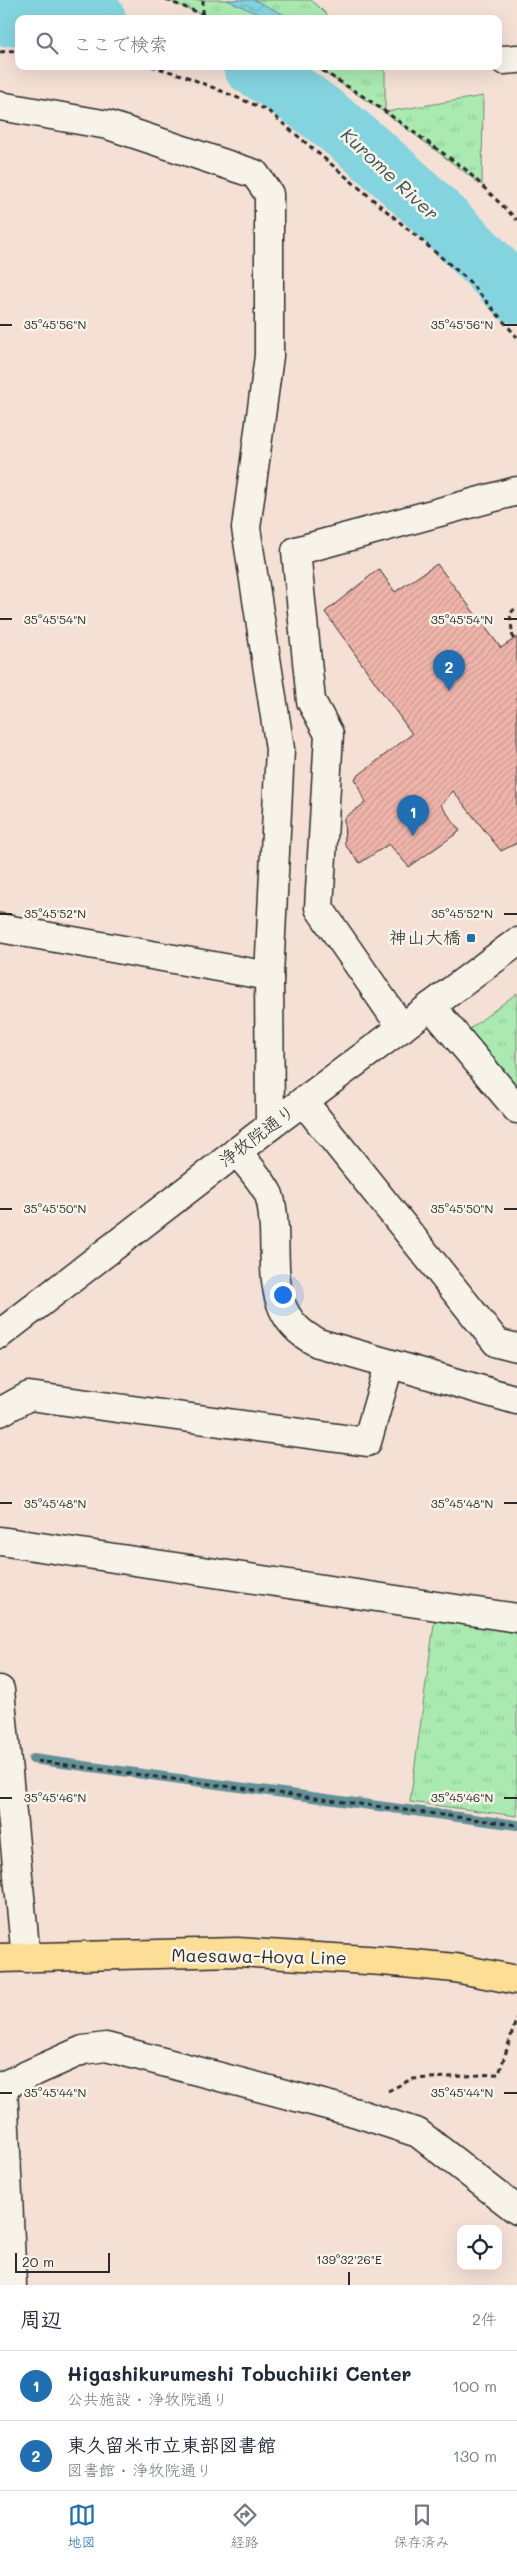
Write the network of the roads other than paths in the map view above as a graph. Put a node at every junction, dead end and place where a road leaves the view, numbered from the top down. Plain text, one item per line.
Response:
1 (0, 106) edge
2 (517, 491) edge
3 (0, 928) edge
4 (517, 942) edge
5 (269, 976) junction
6 (431, 1006) junction
7 (402, 1028) junction
8 (304, 1101) junction
9 (517, 1109) edge
10 (270, 1126) junction
11 (237, 1151) junction
12 (0, 1334) edge
13 (517, 1348) edge
14 (389, 1365) junction
15 (517, 1400) edge
16 (0, 1412) edge
17 (0, 1541) edge
18 (517, 1618) edge
19 (0, 1690) edge
20 (13, 1958) edge
21 (517, 1980) edge
22 (2, 2086) edge
23 (517, 2210) edge
24 (12, 2285) edge

1 - 5 street
2 - 7 street
3 - 5 street
4 - 6 street, 浄牧院通り
5 - 10 street
6 - 7 street, 浄牧院通り
6 - 9 street
7 - 8 street, 浄牧院通り
8 - 10 street, 浄牧院通り
8 - 13 street
10 - 11 street, 浄牧院通り
11 - 12 street, 浄牧院通り
11 - 14 street
14 - 15 street
14 - 16 street
17 - 18 street
19 - 20 street
20 - 21 main road, Maesawa-Hoya Line
22 - 23 street
22 - 24 street

